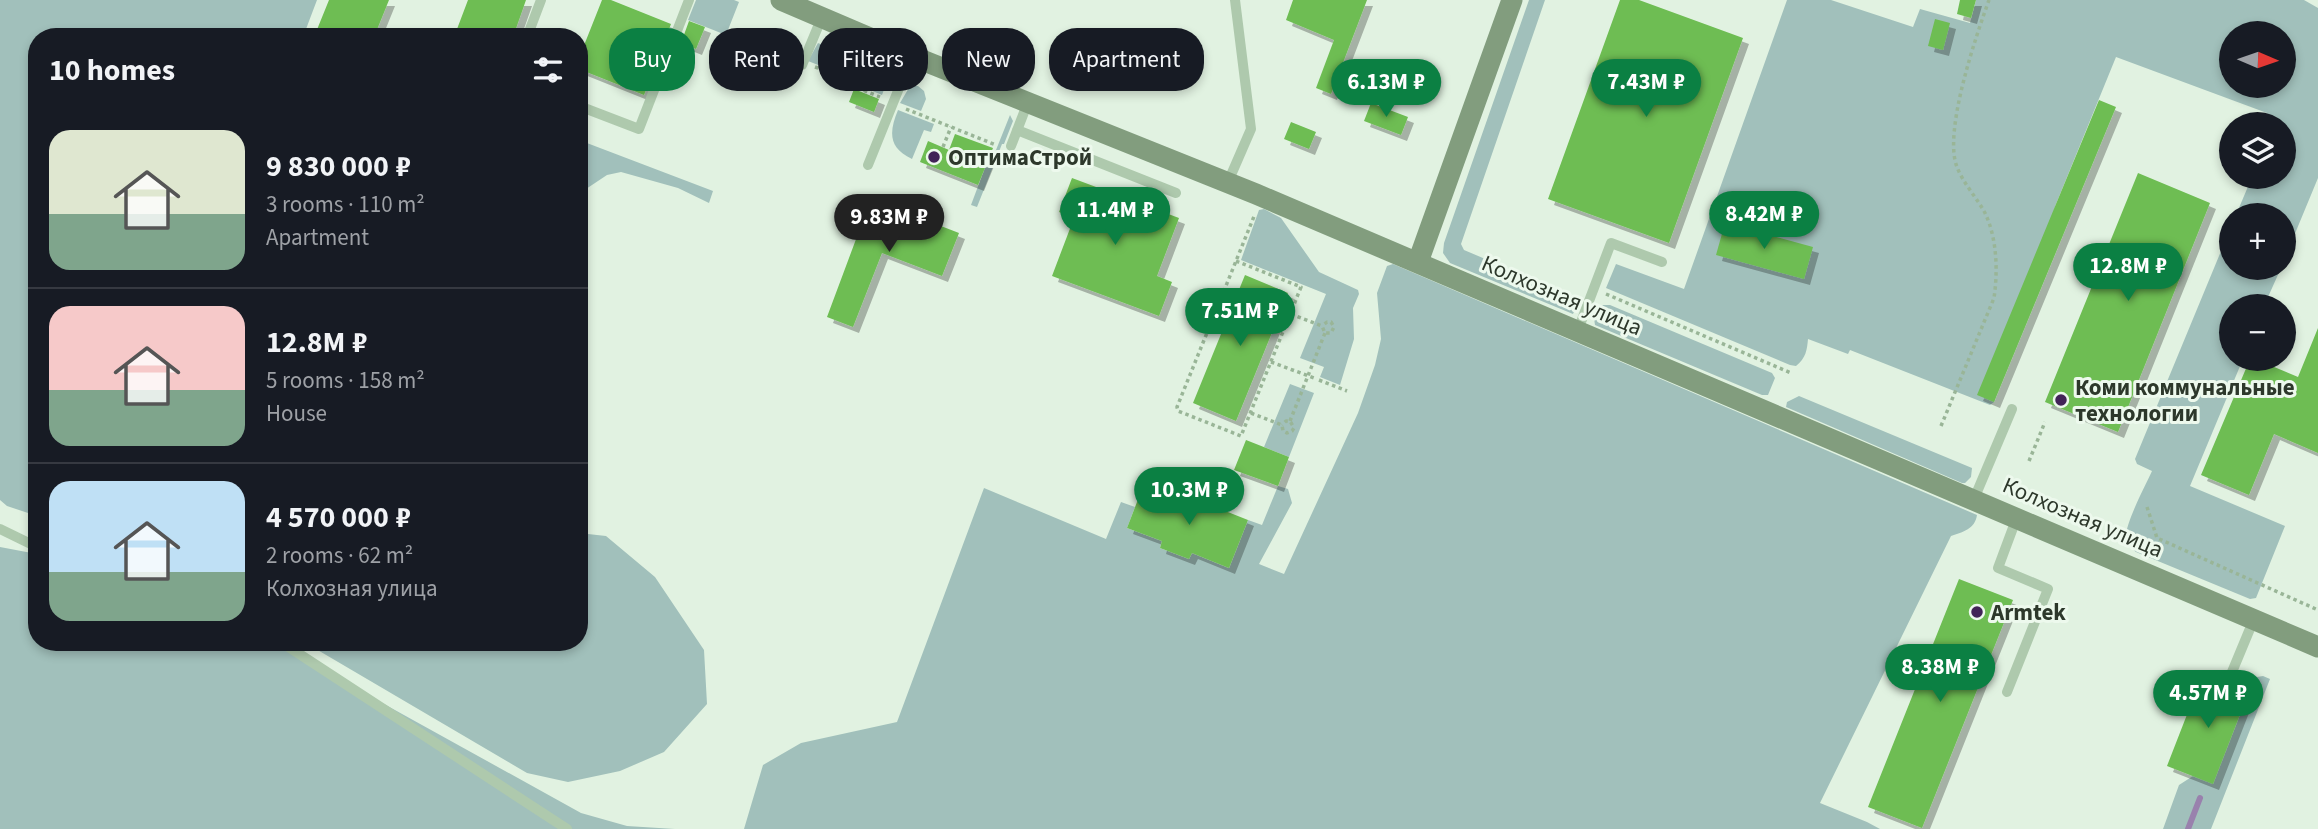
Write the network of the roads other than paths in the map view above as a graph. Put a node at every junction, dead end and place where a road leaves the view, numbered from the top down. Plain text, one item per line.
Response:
1 (541, 0) edge
2 (689, 0) edge
3 (781, 0) edge
4 (1235, 0) edge
5 (1512, 0) edge
6 (810, 9) edge
7 (530, 28) edge
8 (851, 28) edge
9 (804, 55) edge
10 (928, 62) edge
11 (898, 91) edge
12 (1028, 102) junction
13 (588, 109) edge
14 (1017, 130) junction
15 (1011, 146) dead end
16 (868, 165) dead end
17 (1228, 182) junction
18 (1176, 193) dead end
19 (1418, 262) junction
20 (1662, 262) dead end
21 (1578, 330) junction
22 (2012, 409) dead end
23 (1975, 499) junction
24 (2017, 517) junction
25 (0, 529) edge
26 (28, 543) edge
27 (2254, 619) junction
28 (2318, 647) edge
29 (295, 651) edge
30 (2232, 672) dead end
31 (2007, 692) dead end
32 (567, 829) edge

1 - 7 lane
2 - 13 lane
3 - 6 street, Колхозная улица
4 - 17 lane
5 - 19 street
6 - 8 street, Колхозная улица
6 - 9 lane
10 - 12 street, Колхозная улица
11 - 16 lane
12 - 14 lane
12 - 17 street, Колхозная улица
14 - 15 lane
14 - 18 lane
17 - 19 street, Колхозная улица
19 - 21 street, Колхозная улица
20 - 21 lane
21 - 23 street, Колхозная улица
22 - 23 lane
23 - 24 street, Колхозная улица
24 - 27 street, Колхозная улица
24 - 31 lane
25 - 26 lane
27 - 28 street, Колхозная улица
27 - 30 lane
29 - 32 lane

